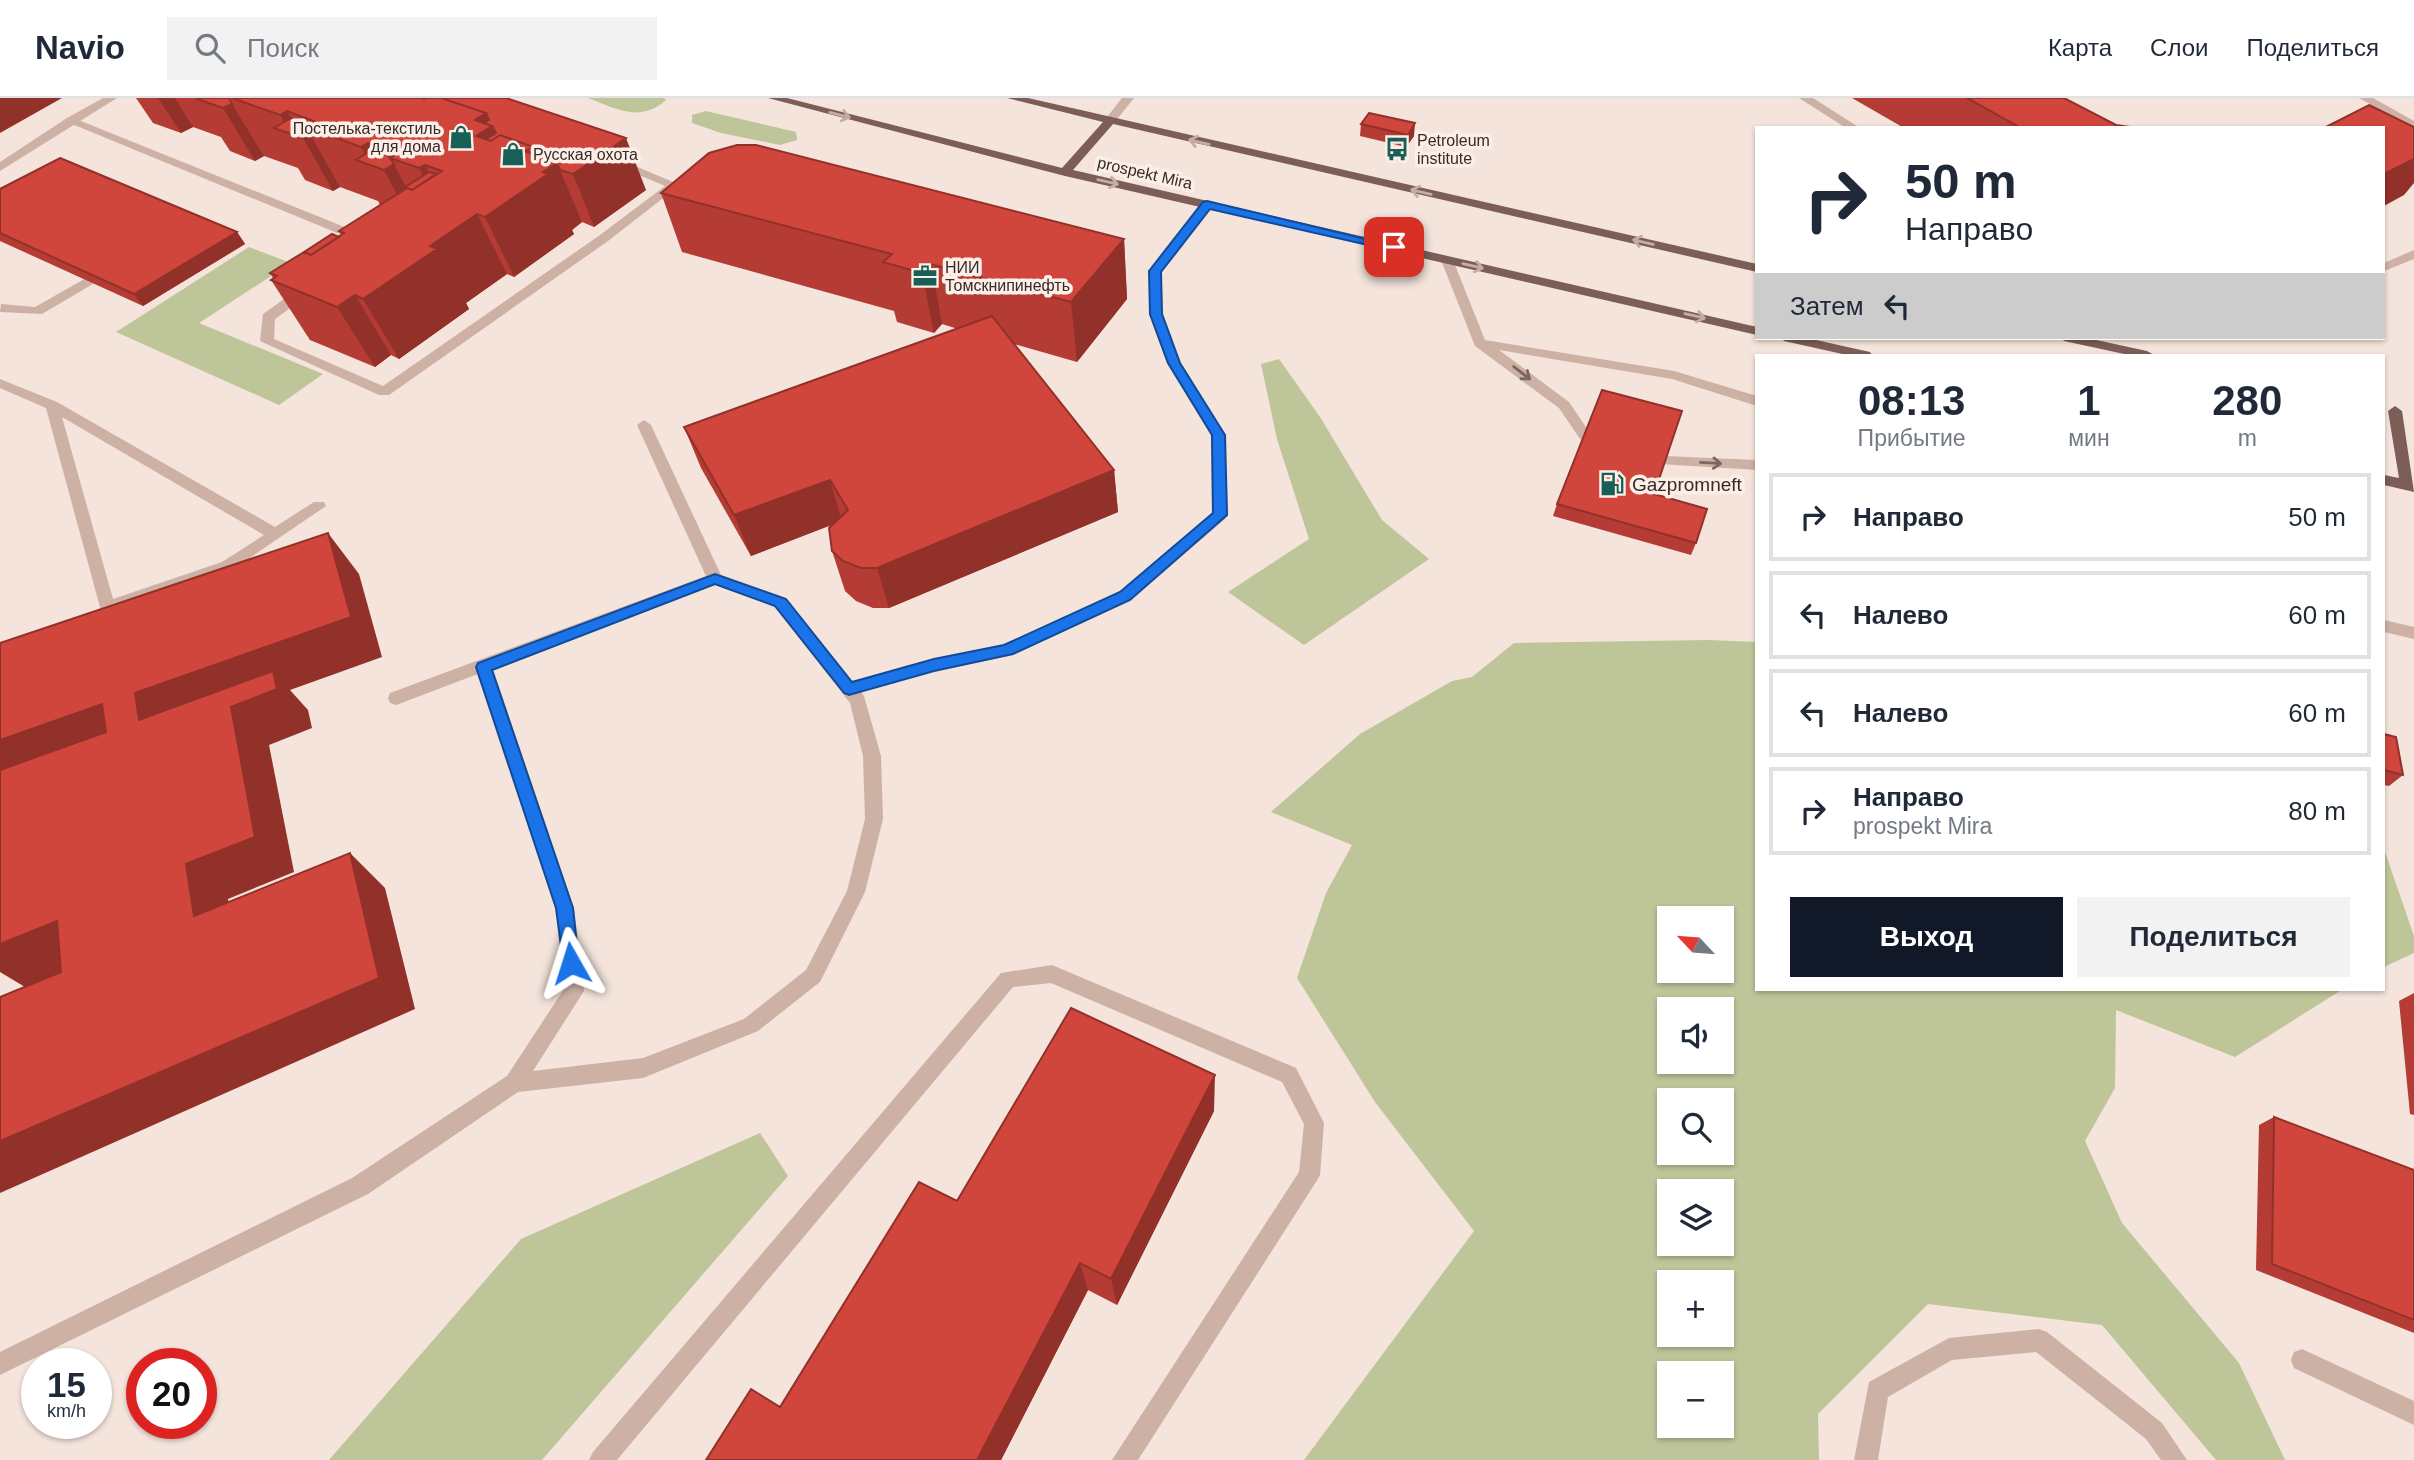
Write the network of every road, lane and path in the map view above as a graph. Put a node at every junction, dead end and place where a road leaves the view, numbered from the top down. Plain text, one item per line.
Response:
1 (111, 98) edge
2 (774, 98) edge
3 (1013, 98) edge
4 (1128, 98) edge
5 (1805, 98) edge
6 (2365, 98) edge
7 (71, 120) junction
8 (1110, 121) junction
9 (1851, 126) edge
10 (2414, 126) edge
11 (605, 158) edge
12 (0, 167) edge
13 (1065, 173) junction
14 (1207, 205) junction
15 (363, 251) edge
16 (2414, 254) edge
17 (1447, 260) junction
18 (2385, 267) edge
19 (1755, 268) edge
20 (321, 280) edge
21 (88, 281) edge
22 (0, 308) edge
23 (1755, 331) edge
24 (1797, 340) edge
25 (2078, 340) edge
26 (1480, 343) junction
27 (1860, 354) edge
28 (2142, 354) edge
29 (0, 383) edge
30 (1755, 400) edge
31 (52, 405) junction
32 (2389, 409) edge
33 (2414, 415) edge
34 (644, 425) dead end
35 (1585, 436) edge
36 (1665, 461) edge
37 (1755, 465) edge
38 (2385, 480) edge
39 (2411, 486) edge
40 (319, 506) dead end
41 (276, 535) junction
42 (715, 579) junction
43 (2385, 626) edge
44 (2414, 633) edge
45 (484, 667) junction
46 (849, 689) junction
47 (396, 698) dead end
48 (514, 1083) junction
49 (2302, 1360) dead end
50 (0, 1364) edge
51 (2414, 1413) edge
52 (601, 1460) edge
53 (1124, 1460) edge
54 (1866, 1460) edge
55 (2175, 1460) edge

1 - 7 street
2 -> 13 main road, prospekt Mira
3 - 8 main road
4 - 8 street
5 - 9 street
6 - 10 street
7 - 12 street
7 - 15 street
8 - 13 main road
19 -> 8 main road
11 - 20 street
13 -> 14 main road, prospekt Mira
14 - 17 main road, prospekt Mira
14 - 46 street
16 - 18 street
17 -> 23 main road, prospekt Mira
17 - 26 street
21 - 22 street
24 - 27 main road
25 - 28 main road
26 - 30 street
26 -> 35 street
29 - 31 street
31 - 41 street
31 - 41 street
32 - 33 main road
32 - 39 main road
34 - 42 street
36 -> 37 street
38 - 39 main road
40 - 41 street
42 - 45 street
42 - 46 street
43 - 44 street
45 - 47 street
45 - 48 street
46 - 48 street
48 - 50 street
49 - 51 street
52 - 53 street
54 - 55 street

